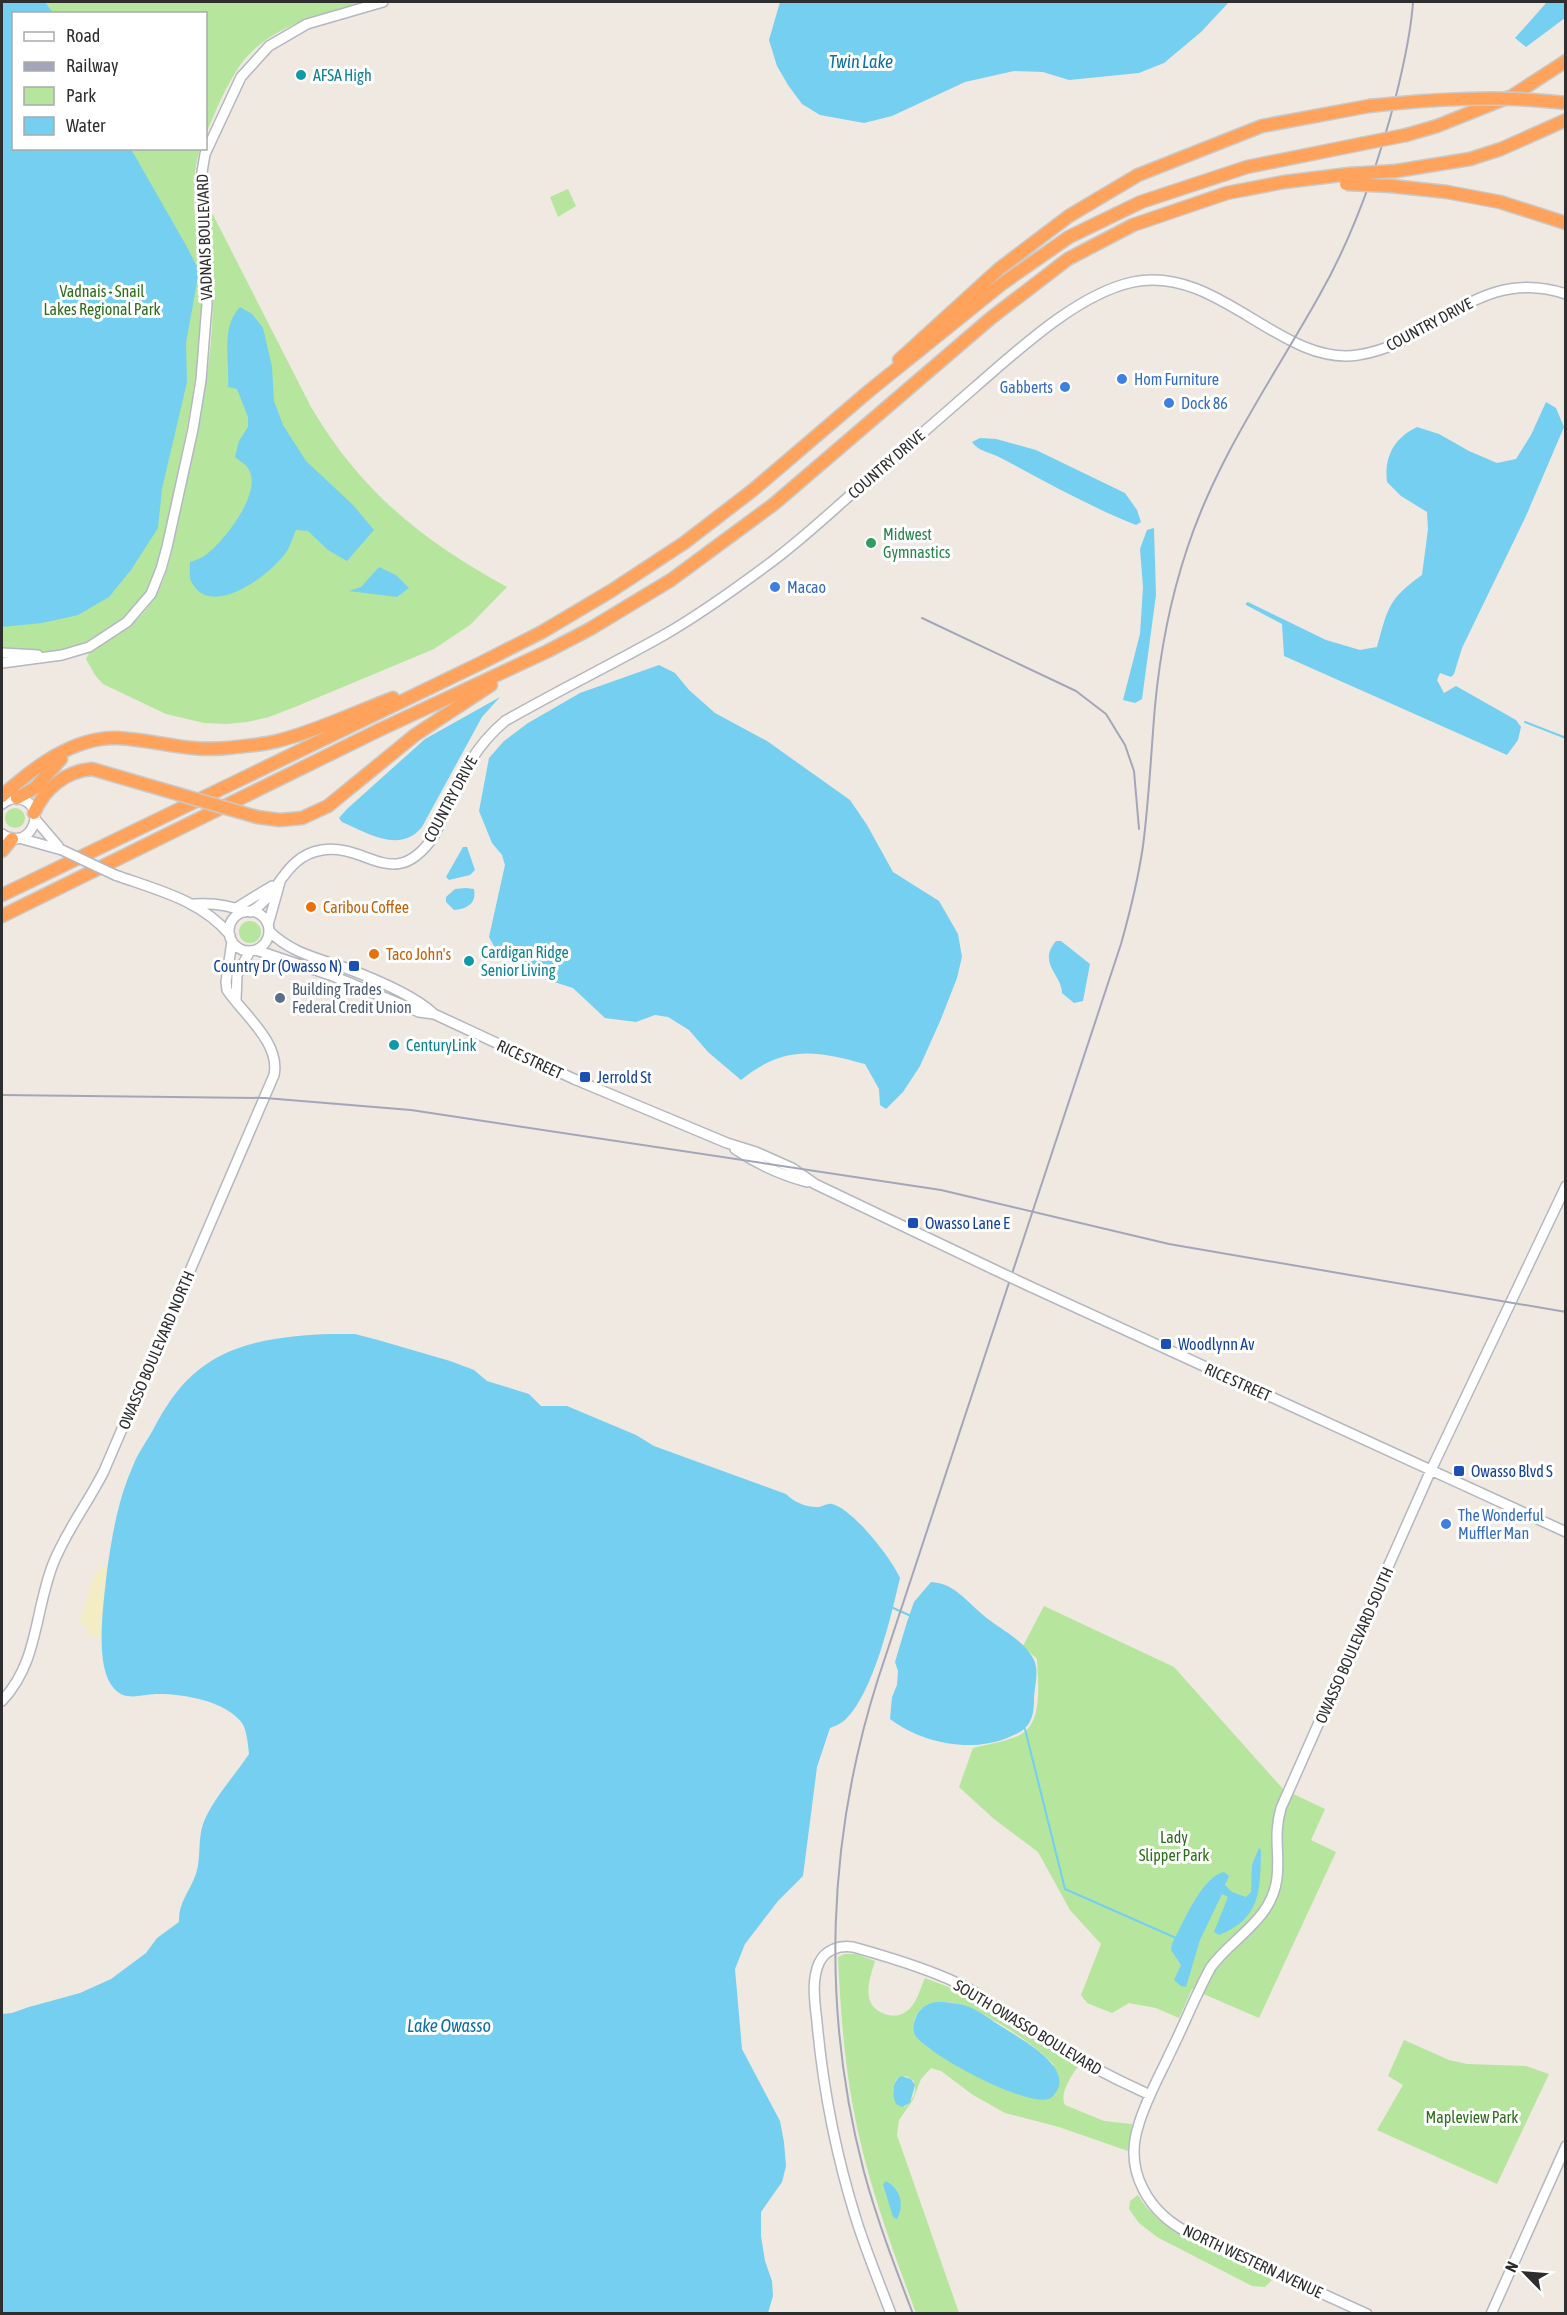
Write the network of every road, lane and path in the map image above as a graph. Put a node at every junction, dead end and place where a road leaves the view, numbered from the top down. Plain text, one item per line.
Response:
1 (383, 2) edge
2 (1566, 61) edge
3 (1566, 103) edge
4 (1566, 120) edge
5 (207, 150) edge
6 (207, 150) edge
7 (1348, 179) junction
8 (1566, 224) edge
9 (1566, 294) edge
10 (869, 391) junction
11 (590, 629) junction
12 (2, 653) edge
13 (46, 657) junction
14 (483, 662) junction
15 (2, 663) edge
16 (8, 797) edge
17 (2, 804) edge
18 (35, 816) junction
19 (11, 837) edge
20 (62, 850) junction
21 (2, 851) edge
22 (278, 881) junction
23 (2, 895) edge
24 (194, 904) junction
25 (244, 911) junction
26 (2, 916) edge
27 (269, 928) junction
28 (231, 938) junction
29 (253, 951) junction
30 (236, 1000) junction
31 (434, 1014) junction
32 (1566, 1186) edge
33 (1431, 1470) junction
34 (1566, 1532) edge
35 (2, 1701) edge
36 (1150, 2095) junction
37 (1566, 2146) edge
38 (891, 2313) edge
39 (1367, 2313) edge
40 (1491, 2313) edge

1 - 5 street, VADNAIS BOULEVARD
2 - 10 highway, bridge
3 - 10 highway, bridge
4 - 7 highway, bridge
6 - 13 street, VADNAIS BOULEVARD
7 - 8 highway, bridge
7 - 11 highway
9 - 22 street, COUNTRY DRIVE
10 - 14 highway
11 - 18 highway, bridge
11 - 26 highway
12 - 13 street
13 - 15 street
14 - 16 highway
14 - 23 highway
16 - 17 street
16 - 18 street
18 - 19 street
18 - 20 street
19 - 20 street
19 - 21 highway
20 - 24 street, bridge
22 - 25 street
22 - 25 street, COUNTRY DRIVE
22 - 27 street
24 - 25 street
24 - 28 street
25 - 27 street
25 - 28 street
27 - 29 street
27 - 31 street, RICE STREET
28 - 29 street
28 - 30 street, OWASSO BOULEVARD NORTH
29 - 30 street
29 - 31 street, RICE STREET
30 - 35 street, OWASSO BOULEVARD NORTH
31 - 33 street, RICE STREET, bridge
32 - 33 street, OWASSO BOULEVARD SOUTH
33 - 34 street, RICE STREET
33 - 36 street, OWASSO BOULEVARD SOUTH
36 - 38 street, SOUTH OWASSO BOULEVARD
36 - 39 street, NORTH WESTERN AVENUE
37 - 40 street

